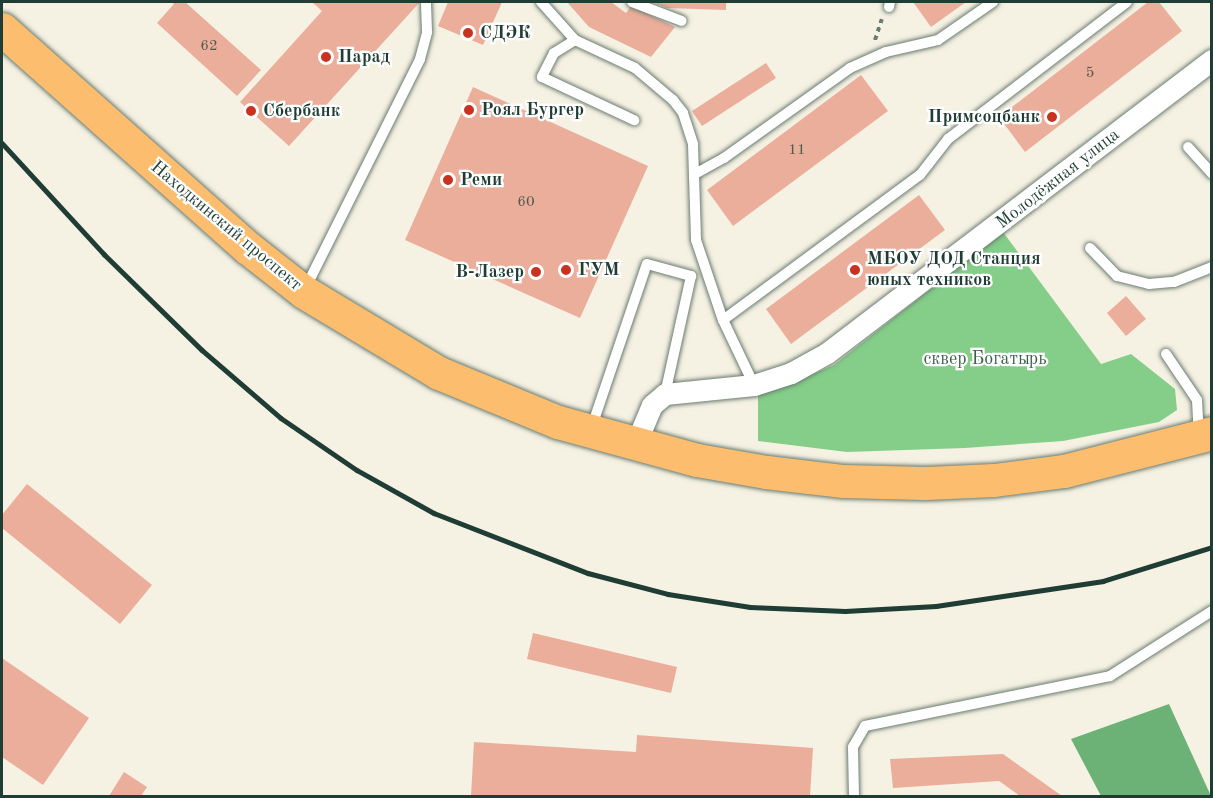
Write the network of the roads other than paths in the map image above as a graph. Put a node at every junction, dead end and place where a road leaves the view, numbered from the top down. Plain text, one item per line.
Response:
1 (426, 2) edge
2 (541, 2) edge
3 (632, 2) edge
4 (993, 2) edge
5 (1127, 2) edge
6 (681, 21) dead end
7 (2, 29) edge
8 (575, 40) junction
9 (1212, 60) edge
10 (634, 120) dead end
11 (1188, 147) dead end
12 (695, 174) junction
13 (1212, 174) edge
14 (1090, 248) dead end
15 (1212, 267) edge
16 (304, 292) junction
17 (723, 320) junction
18 (1166, 354) dead end
19 (754, 385) junction
20 (665, 394) junction
21 (590, 432) junction
22 (1205, 435) edge
23 (635, 445) junction
24 (1212, 611) edge
25 (854, 796) edge

1 - 16 lane
2 - 8 lane
3 - 6 lane
4 - 12 lane
5 - 17 lane
7 - 16 main road, Находкинский проспект
8 - 10 lane
8 - 12 lane
9 - 19 street, Молодёжная улица
11 - 13 lane
12 - 17 lane
14 - 15 lane
16 - 21 main road, Находкинский проспект
17 - 19 lane
18 - 22 lane
19 - 20 street, Молодёжная улица
20 - 21 lane
20 - 23 street
21 - 23 main road, Находкинский проспект
22 - 23 main road, Находкинский проспект
24 - 25 lane

